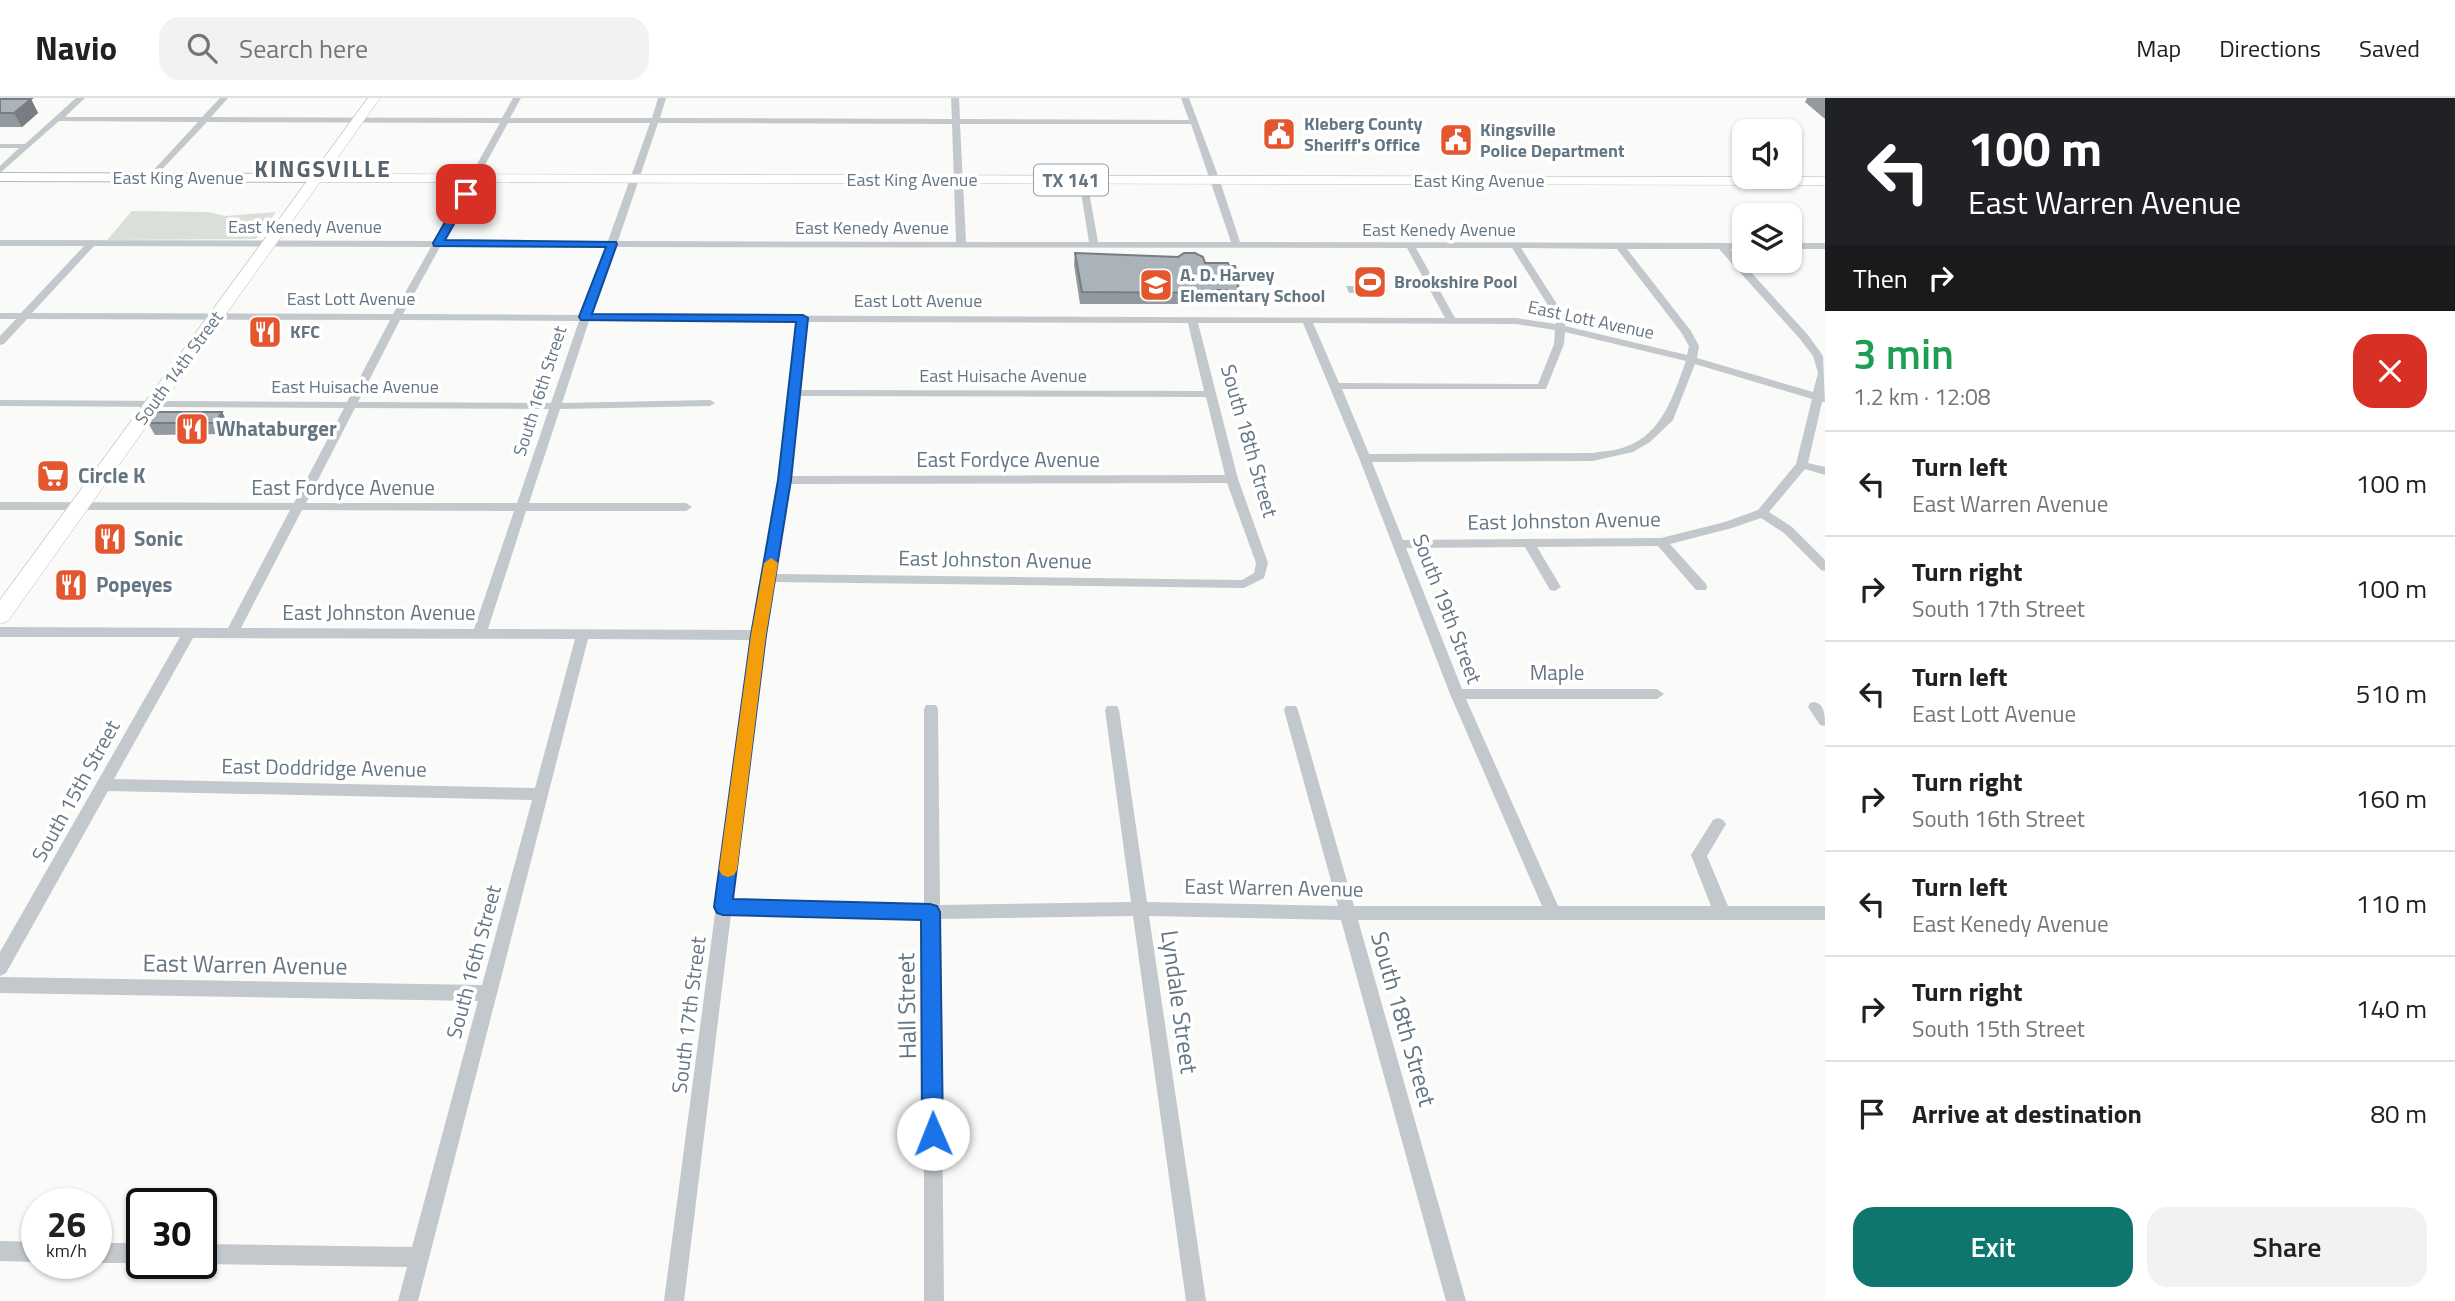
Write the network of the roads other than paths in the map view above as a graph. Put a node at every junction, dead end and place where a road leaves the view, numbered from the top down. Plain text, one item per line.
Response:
1 (81, 98) edge
2 (224, 98) edge
3 (374, 98) edge
4 (517, 98) edge
5 (662, 98) edge
6 (955, 98) edge
7 (1185, 98) edge
8 (59, 119) junction
9 (203, 120) junction
10 (655, 120) junction
11 (358, 121) junction
12 (504, 121) junction
13 (957, 122) junction
14 (1194, 122) junction
15 (0, 146) edge
16 (27, 146) junction
17 (0, 170) edge
18 (0, 177) edge
19 (151, 178) junction
20 (317, 178) junction
21 (475, 178) junction
22 (636, 179) junction
23 (958, 180) junction
24 (1083, 180) junction
25 (1216, 181) junction
26 (1825, 181) edge
27 (0, 243) edge
28 (92, 243) junction
29 (270, 243) junction
30 (438, 243) junction
31 (612, 244) junction
32 (961, 244) junction
33 (1094, 245) junction
34 (1236, 245) junction
35 (1410, 245) junction
36 (1515, 246) junction
37 (1620, 246) junction
38 (1722, 246) junction
39 (1732, 246) edge
40 (1802, 246) edge
41 (1825, 246) edge
42 (0, 316) edge
43 (24, 316) junction
44 (217, 316) junction
45 (397, 317) junction
46 (585, 317) junction
47 (803, 318) junction
48 (1451, 319) junction
49 (1192, 320) junction
50 (1307, 320) junction
51 (1560, 328) junction
52 (0, 342) edge
53 (1691, 361) junction
54 (1335, 386) junction
55 (794, 393) junction
56 (1212, 394) junction
57 (1821, 398) edge
58 (0, 403) edge
59 (154, 404) junction
60 (352, 404) junction
61 (710, 404) dead end
62 (555, 405) junction
63 (1365, 458) junction
64 (1802, 465) junction
65 (1825, 471) edge
66 (1232, 479) junction
67 (785, 480) junction
68 (0, 506) edge
69 (80, 506) junction
70 (297, 507) junction
71 (686, 507) dead end
72 (521, 508) junction
73 (1762, 513) junction
74 (1661, 542) junction
75 (1399, 544) junction
76 (1529, 544) junction
77 (1825, 567) edge
78 (1260, 575) joint
79 (769, 578) junction
80 (1556, 587) dead end
81 (1701, 587) dead end
82 (0, 616) edge
83 (0, 632) edge
84 (188, 633) junction
85 (232, 633) junction
86 (583, 633) junction
87 (478, 635) junction
88 (758, 635) junction
89 (1457, 694) junction
90 (1657, 694) dead end
91 (1820, 707) edge
92 (931, 709) dead end
93 (1112, 710) dead end
94 (1291, 710) dead end
95 (1825, 721) edge
96 (104, 785) junction
97 (542, 794) junction
98 (1718, 824) dead end
99 (723, 907) junction
100 (1141, 909) junction
101 (1552, 911) junction
102 (930, 912) junction
103 (1722, 912) junction
104 (1348, 913) junction
105 (1825, 913) edge
106 (0, 968) edge
107 (0, 985) edge
108 (490, 993) junction
109 (0, 1251) edge
110 (21, 1252) edge
111 (217, 1254) edge
112 (419, 1257) junction
113 (408, 1301) edge
114 (674, 1301) edge
115 (934, 1301) edge
116 (1196, 1301) edge
117 (1457, 1301) edge

1 - 8 street
2 - 9 street
3 - 11 main road, South 14th Street
4 - 12 street
5 - 10 street, South 16th Street
6 - 13 street
7 - 14 street
8 - 9 street
8 - 16 street
9 - 11 street
9 - 19 street
10 - 12 street
10 - 13 street
10 - 22 street, South 16th Street
11 - 12 street
11 - 20 main road, South 14th Street
12 - 21 street
13 - 14 street
13 - 23 street
14 - 25 street
15 - 16 street
16 - 17 street
18 - 19 main road, East King Avenue / TX 141
19 - 20 main road, East King Avenue / TX 141
20 - 21 main road, East King Avenue / TX 141
20 - 29 main road, South 14th Street
21 - 22 main road, East King Avenue / TX 141
21 - 30 street
22 - 23 main road, East King Avenue / TX 141
22 - 31 street, South 16th Street
23 - 24 main road, East King Avenue / TX 141
23 - 32 street
24 - 25 main road, East King Avenue / TX 141
24 - 33 street
25 - 26 main road, East King Avenue / TX 141
25 - 34 street
27 - 28 street, East Kenedy Avenue
28 - 29 street, East Kenedy Avenue
28 - 43 street
29 - 30 street, East Kenedy Avenue
29 - 44 main road, South 14th Street
30 - 31 street, East Kenedy Avenue
30 - 45 street
31 - 32 street, East Kenedy Avenue
31 - 46 street, South 16th Street
32 - 33 street, East Kenedy Avenue
33 - 34 street, East Kenedy Avenue
34 - 35 street, East Kenedy Avenue
35 - 36 street, East Kenedy Avenue
35 - 48 street
36 - 37 street, East Kenedy Avenue
36 - 51 street
37 - 38 street, East Kenedy Avenue
37 - 53 street
38 - 39 street, East Kenedy Avenue
38 - 57 street
40 - 41 street
42 - 43 street, East Lott Avenue
43 - 44 street, East Lott Avenue
43 - 52 street
44 - 45 street, East Lott Avenue
44 - 59 main road, South 14th Street
45 - 46 street, East Lott Avenue
45 - 60 street
46 - 47 street, East Lott Avenue
46 - 62 street, South 16th Street
47 - 49 street, East Lott Avenue
47 - 55 street, South 17th Street
48 - 50 street, East Lott Avenue
48 - 51 street, East Lott Avenue
49 - 50 street, East Lott Avenue
49 - 56 street, South 18th Street
50 - 54 street, South 19th Street
51 - 53 street, East Lott Avenue
51 - 54 street
53 - 57 street, East Lott Avenue
53 - 63 street
54 - 63 street, South 19th Street
55 - 56 street, East Huisache Avenue
55 - 67 street, South 17th Street
56 - 66 street, South 18th Street
57 - 64 street
58 - 59 street, East Huisache Avenue
59 - 60 street, East Huisache Avenue
59 - 69 main road, South 14th Street
60 - 62 street, East Huisache Avenue
60 - 70 street
61 - 62 street, East Huisache Avenue
62 - 72 street, South 16th Street
63 - 75 street, South 19th Street
64 - 65 street
64 - 73 street
66 - 67 street, East Fordyce Avenue
66 - 78 street, South 18th Street
67 - 79 street, South 17th Street
68 - 69 street, East Fordyce Avenue
69 - 70 street, East Fordyce Avenue
69 - 82 main road, South 14th Street
70 - 72 street, East Fordyce Avenue
70 - 85 street
71 - 72 street, East Fordyce Avenue
72 - 87 street, South 16th Street
73 - 74 street, East Johnston Avenue
73 - 77 street
74 - 76 street, East Johnston Avenue
74 - 81 street
75 - 76 street, East Johnston Avenue
75 - 89 street, South 19th Street
76 - 80 street
78 - 79 street, East Johnston Avenue
79 - 88 street, South 17th Street
83 - 84 street, East Johnston Avenue
84 - 85 street, East Johnston Avenue
84 - 96 street, South 15th Street
85 - 87 street, East Johnston Avenue
86 - 87 street, East Johnston Avenue
86 - 88 street, East Johnston Avenue
86 - 97 street, South 16th Street
88 - 99 street, South 17th Street
89 - 90 street, Maple
89 - 101 street, South 19th Street
91 - 95 street
92 - 102 street, Hall Street
93 - 100 street, Lyndale Street
94 - 104 street, South 18th Street
96 - 97 street, East Doddridge Avenue
96 - 106 street, South 15th Street
97 - 108 street, South 16th Street
98 - 103 street
99 - 102 street, East Warren Avenue
99 - 114 street, South 17th Street
100 - 102 street, East Warren Avenue
100 - 104 street, East Warren Avenue
100 - 116 street, Lyndale Street
101 - 103 street, East Warren Avenue
101 - 104 street, East Warren Avenue
102 - 115 street, Hall Street
103 - 105 street, East Warren Avenue
104 - 117 street, South 18th Street
107 - 108 street, East Warren Avenue
108 - 112 street, South 16th Street
109 - 110 street
111 - 112 street
112 - 113 street, South 16th Street

